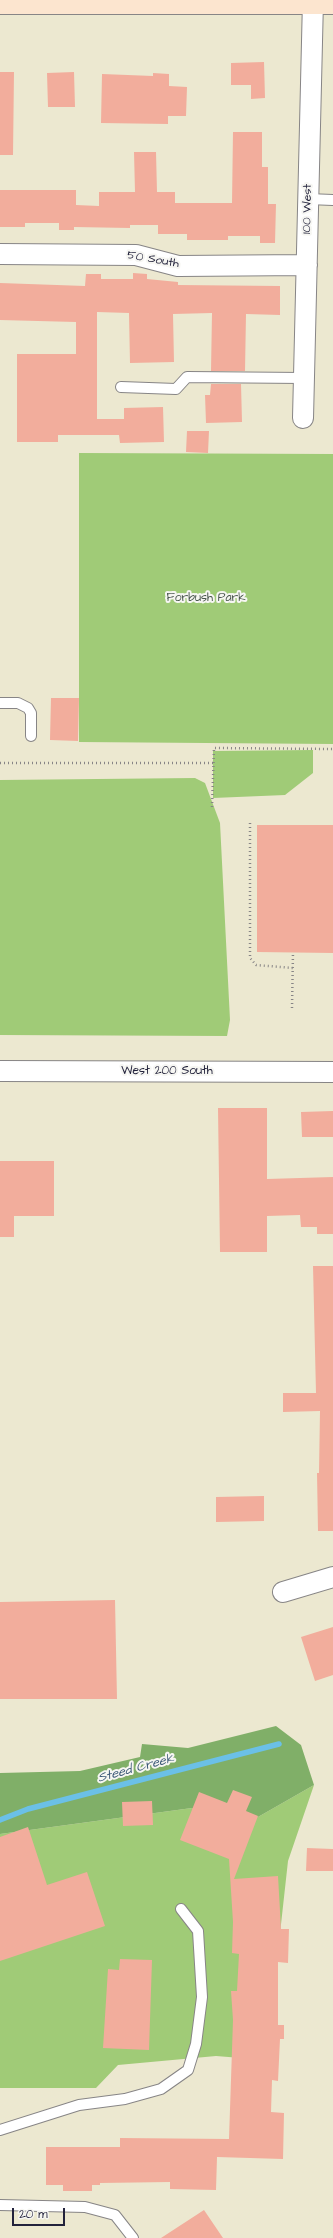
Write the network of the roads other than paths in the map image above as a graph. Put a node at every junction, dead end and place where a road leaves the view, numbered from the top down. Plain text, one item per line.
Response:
1 (320, 2) edge
2 (0, 3) edge
3 (308, 199) junction
4 (333, 200) edge
5 (0, 254) edge
6 (307, 265) junction
7 (304, 378) junction
8 (121, 387) dead end
9 (303, 418) dead end
10 (0, 703) edge
11 (31, 736) dead end
12 (0, 1070) edge
13 (333, 1072) edge
14 (333, 1577) edge
15 (283, 1592) dead end
16 (181, 1909) dead end
17 (0, 2130) edge
18 (0, 2205) edge
19 (133, 2238) edge

1 - 2 main road
1 - 3 street, 100 West
3 - 4 lane
3 - 6 street, 100 West
5 - 6 street, 50 South
6 - 7 street, 100 West
7 - 8 lane
7 - 9 street, 100 West
10 - 11 lane
12 - 13 street, West 200 South
14 - 15 street
16 - 17 lane
18 - 19 lane

